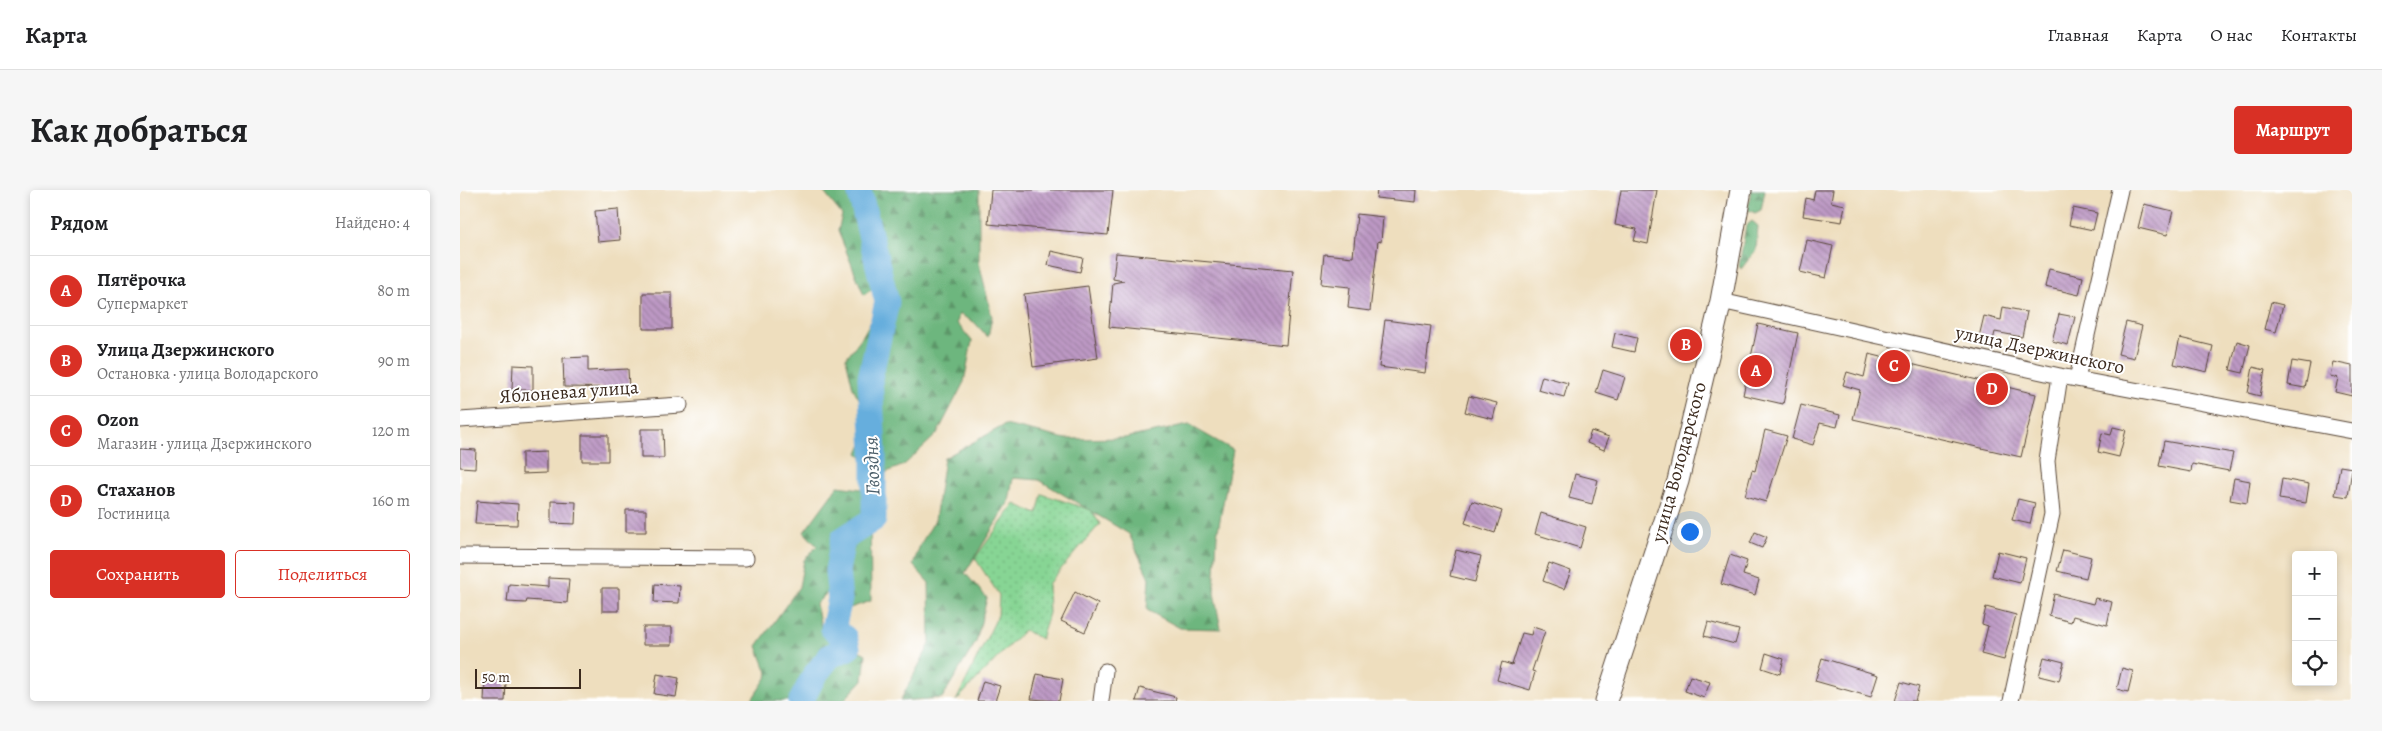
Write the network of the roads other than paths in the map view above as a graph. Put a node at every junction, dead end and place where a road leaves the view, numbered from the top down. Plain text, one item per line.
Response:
1 (1741, 190) edge
2 (2120, 190) edge
3 (1721, 301) junction
4 (2060, 376) junction
5 (2077, 379) junction
6 (680, 405) dead end
7 (460, 420) edge
8 (2352, 431) edge
9 (460, 556) edge
10 (746, 558) dead end
11 (1105, 671) dead end
12 (1101, 701) edge
13 (1606, 701) edge
14 (2011, 701) edge

1 - 3 main road, улица Володарского
2 - 5 street
3 - 4 street, улица Дзержинского
3 - 13 main road, улица Володарского
4 - 5 street, улица Дзержинского
4 - 14 street
5 - 8 street, улица Дзержинского
6 - 7 street, Яблоневая улица
9 - 10 street
11 - 12 street

